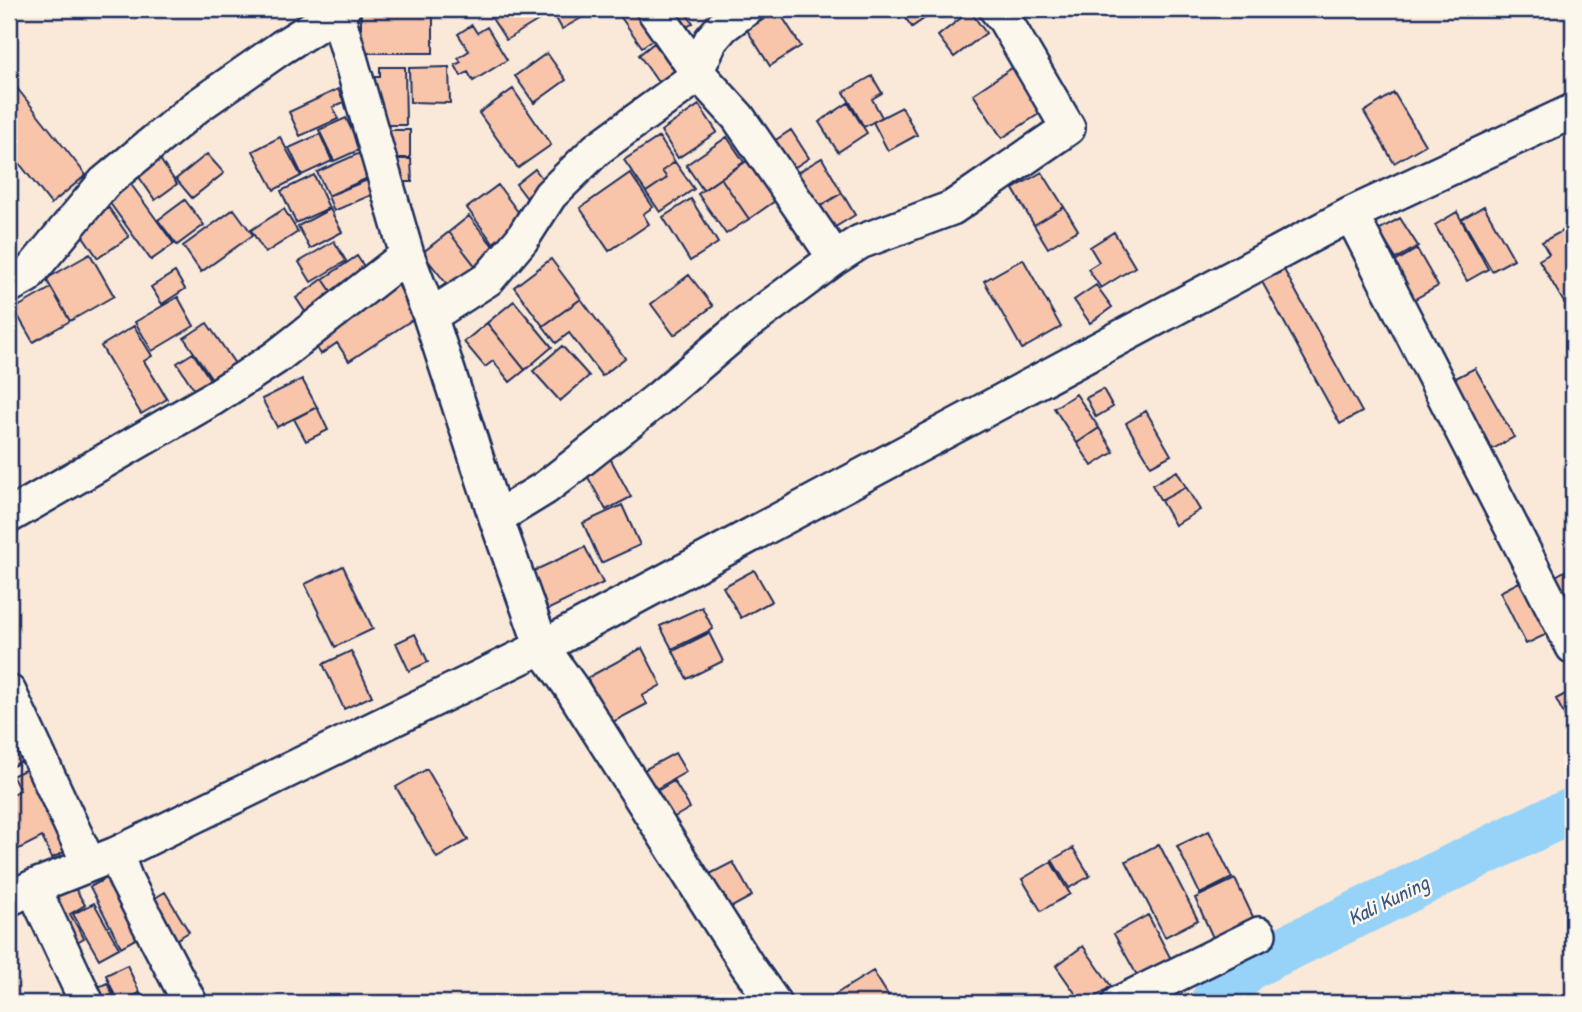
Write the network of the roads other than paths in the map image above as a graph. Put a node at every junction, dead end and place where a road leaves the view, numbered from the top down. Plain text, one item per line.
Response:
1 (653, 9) edge
2 (746, 9) edge
3 (996, 9) edge
4 (339, 10) edge
5 (697, 72) junction
6 (1573, 112) edge
7 (1351, 214) junction
8 (407, 255) junction
9 (835, 258) junction
10 (9, 286) edge
11 (430, 316) junction
12 (9, 516) edge
13 (496, 517) junction
14 (542, 647) junction
15 (1573, 647) edge
16 (9, 692) edge
17 (102, 859) junction
18 (21, 893) edge
19 (1259, 934) dead end
20 (87, 1003) edge
21 (190, 1003) edge
22 (774, 1003) edge
23 (1119, 1003) edge

1 - 5 street
2 - 5 street
3 - 9 street
4 - 8 street
4 - 10 street
5 - 9 street
5 - 11 street
6 - 7 street
7 - 14 street
7 - 15 street
8 - 11 street
8 - 12 street
9 - 13 street
11 - 13 street
13 - 14 street
14 - 17 street
14 - 22 street
16 - 17 street
17 - 18 street
17 - 21 street
18 - 20 street
19 - 23 street

